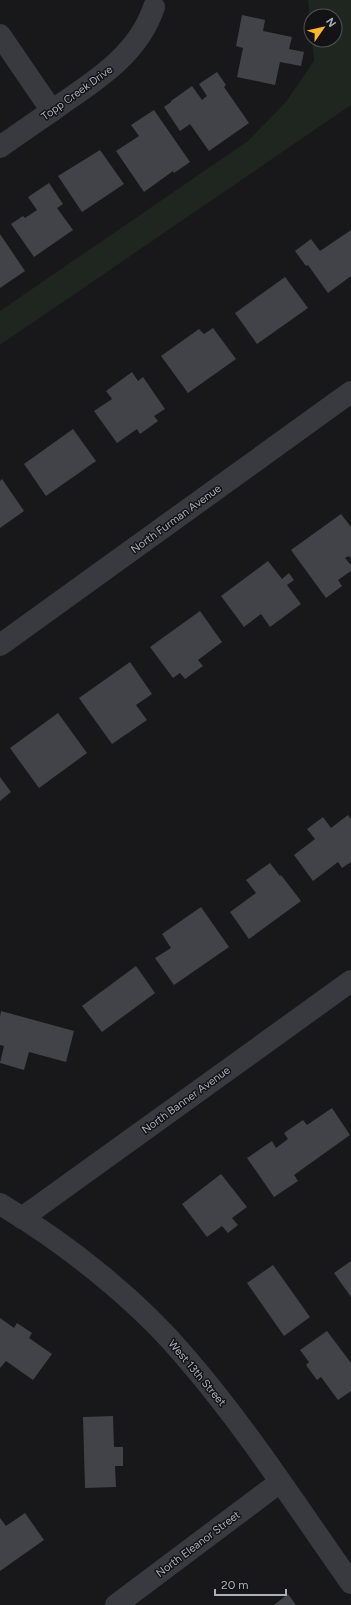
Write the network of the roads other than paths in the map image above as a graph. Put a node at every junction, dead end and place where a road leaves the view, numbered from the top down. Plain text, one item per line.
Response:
1 (154, 7) dead end
2 (0, 35) edge
3 (52, 111) junction
4 (0, 147) edge
5 (351, 392) edge
6 (0, 645) edge
7 (351, 981) edge
8 (0, 1204) edge
9 (22, 1218) junction
10 (280, 1482) junction
11 (351, 1583) edge
12 (116, 1605) edge

1 - 3 street, Topp Creek Drive
2 - 3 street
3 - 4 street, Topp Creek Drive
5 - 6 street, North Furman Avenue
7 - 9 street, North Banner Avenue
8 - 9 street, West 13th Street
9 - 10 street, West 13th Street
10 - 11 street, West 13th Street
10 - 12 street, North Eleanor Street

